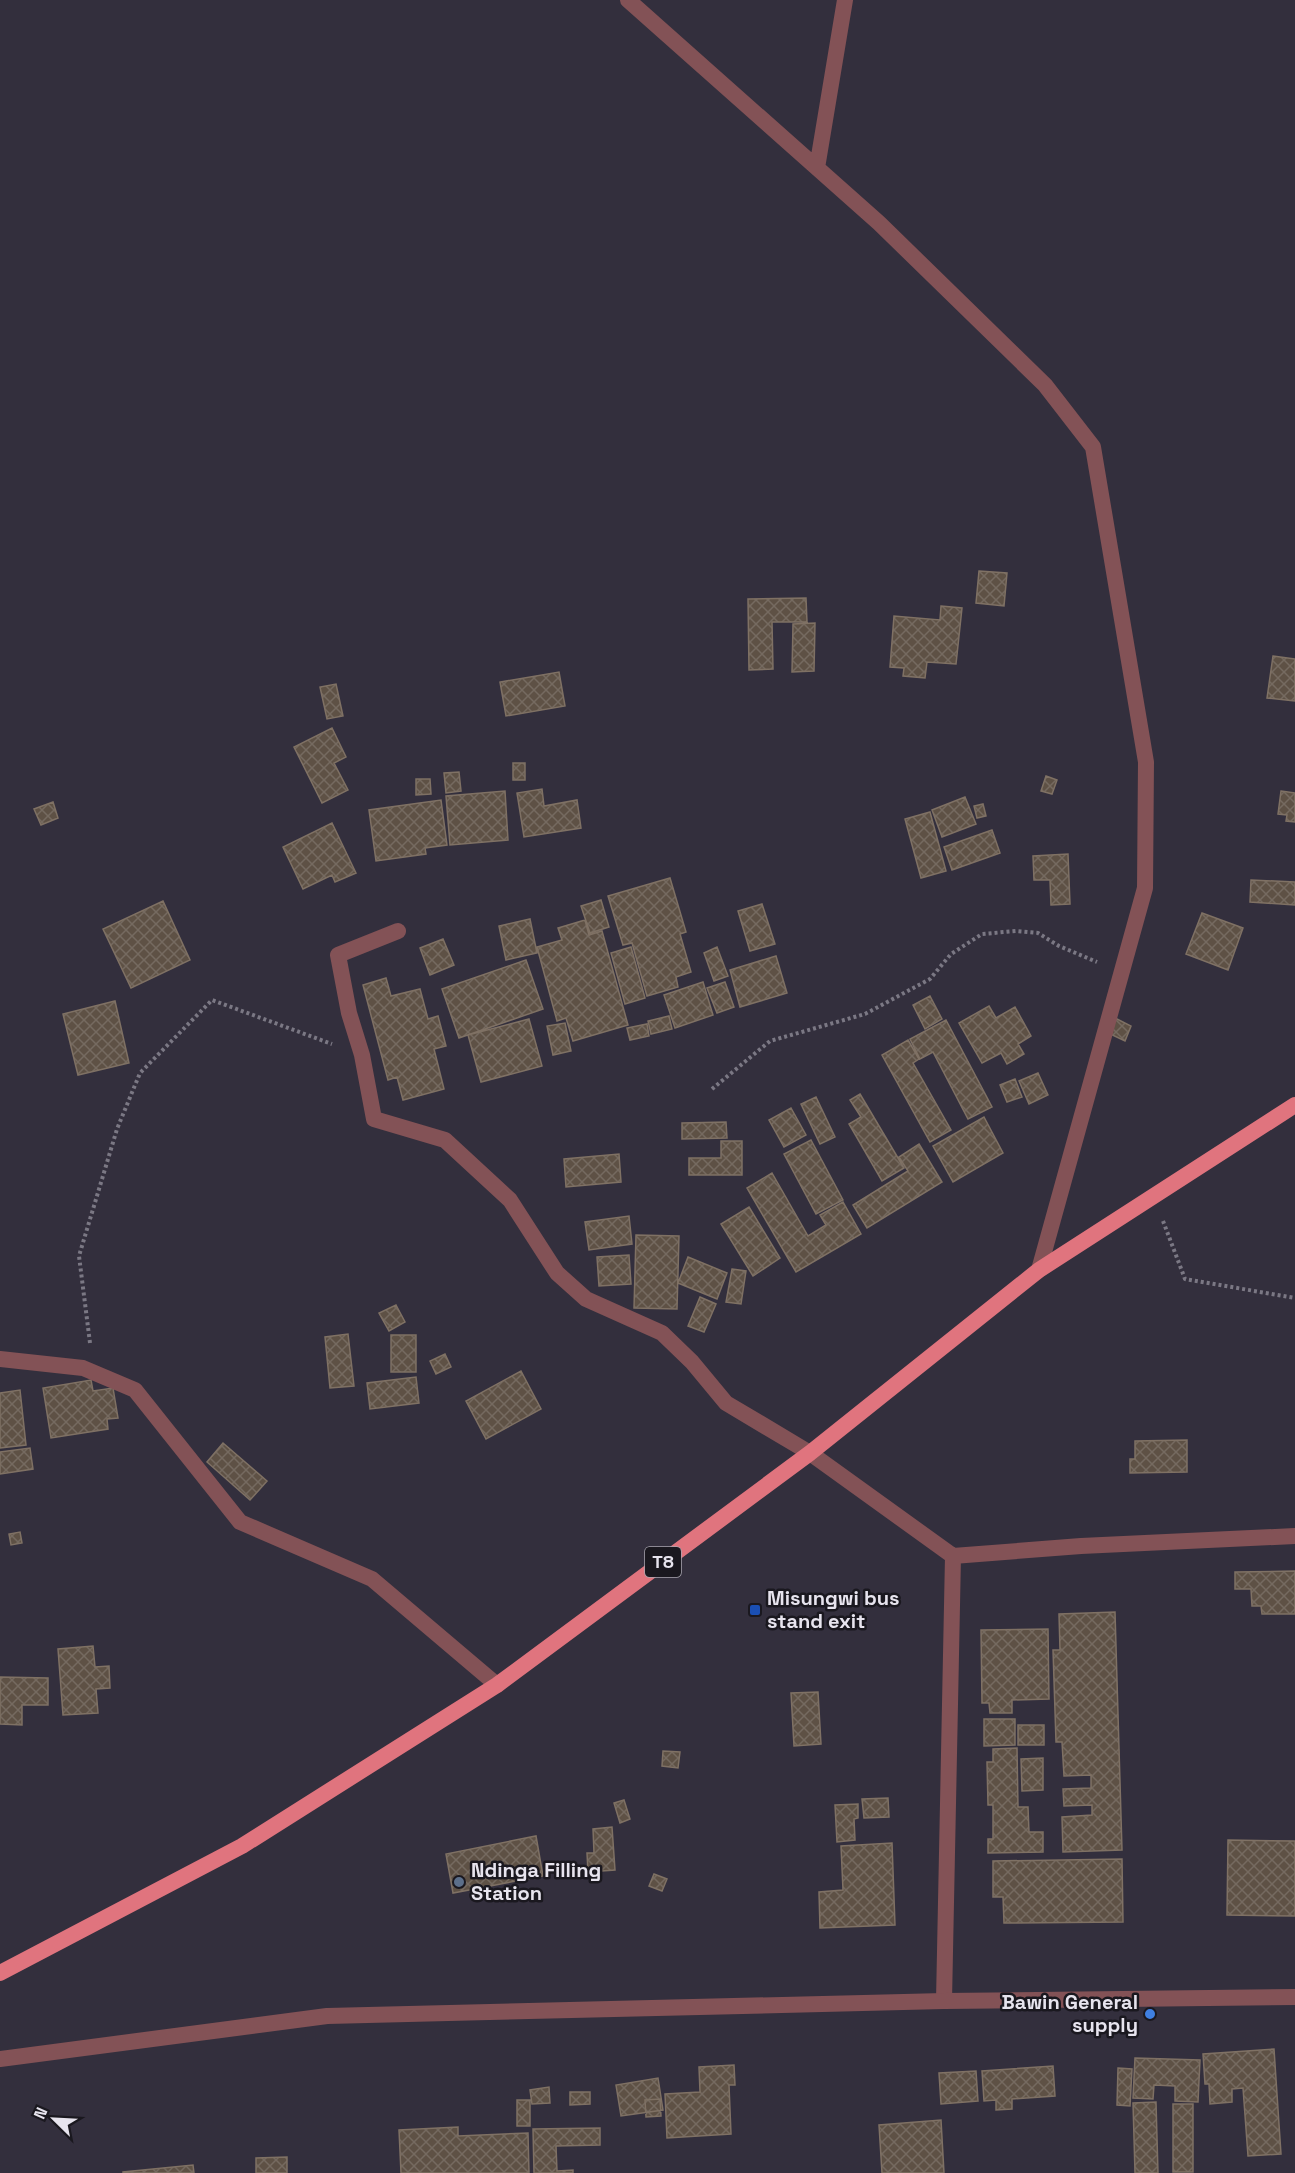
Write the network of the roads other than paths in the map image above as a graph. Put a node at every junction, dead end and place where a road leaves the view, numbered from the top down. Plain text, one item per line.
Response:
1 (628, 0) edge
2 (845, 0) edge
3 (817, 168) junction
4 (398, 931) dead end
5 (1295, 1106) edge
6 (1040, 1270) junction
7 (0, 1359) edge
8 (810, 1453) junction
9 (1295, 1536) edge
10 (953, 1556) junction
11 (497, 1685) junction
12 (0, 1973) edge
13 (1295, 1997) edge
14 (944, 2001) junction
15 (0, 2059) edge

1 - 3 street
2 - 3 street
3 - 6 street
4 - 8 street
5 - 6 highway, T8
6 - 8 highway, T8
7 - 11 street
8 - 10 street
8 - 11 highway, T8
9 - 10 street
10 - 14 street
11 - 12 highway, T8
13 - 14 street
14 - 15 street

